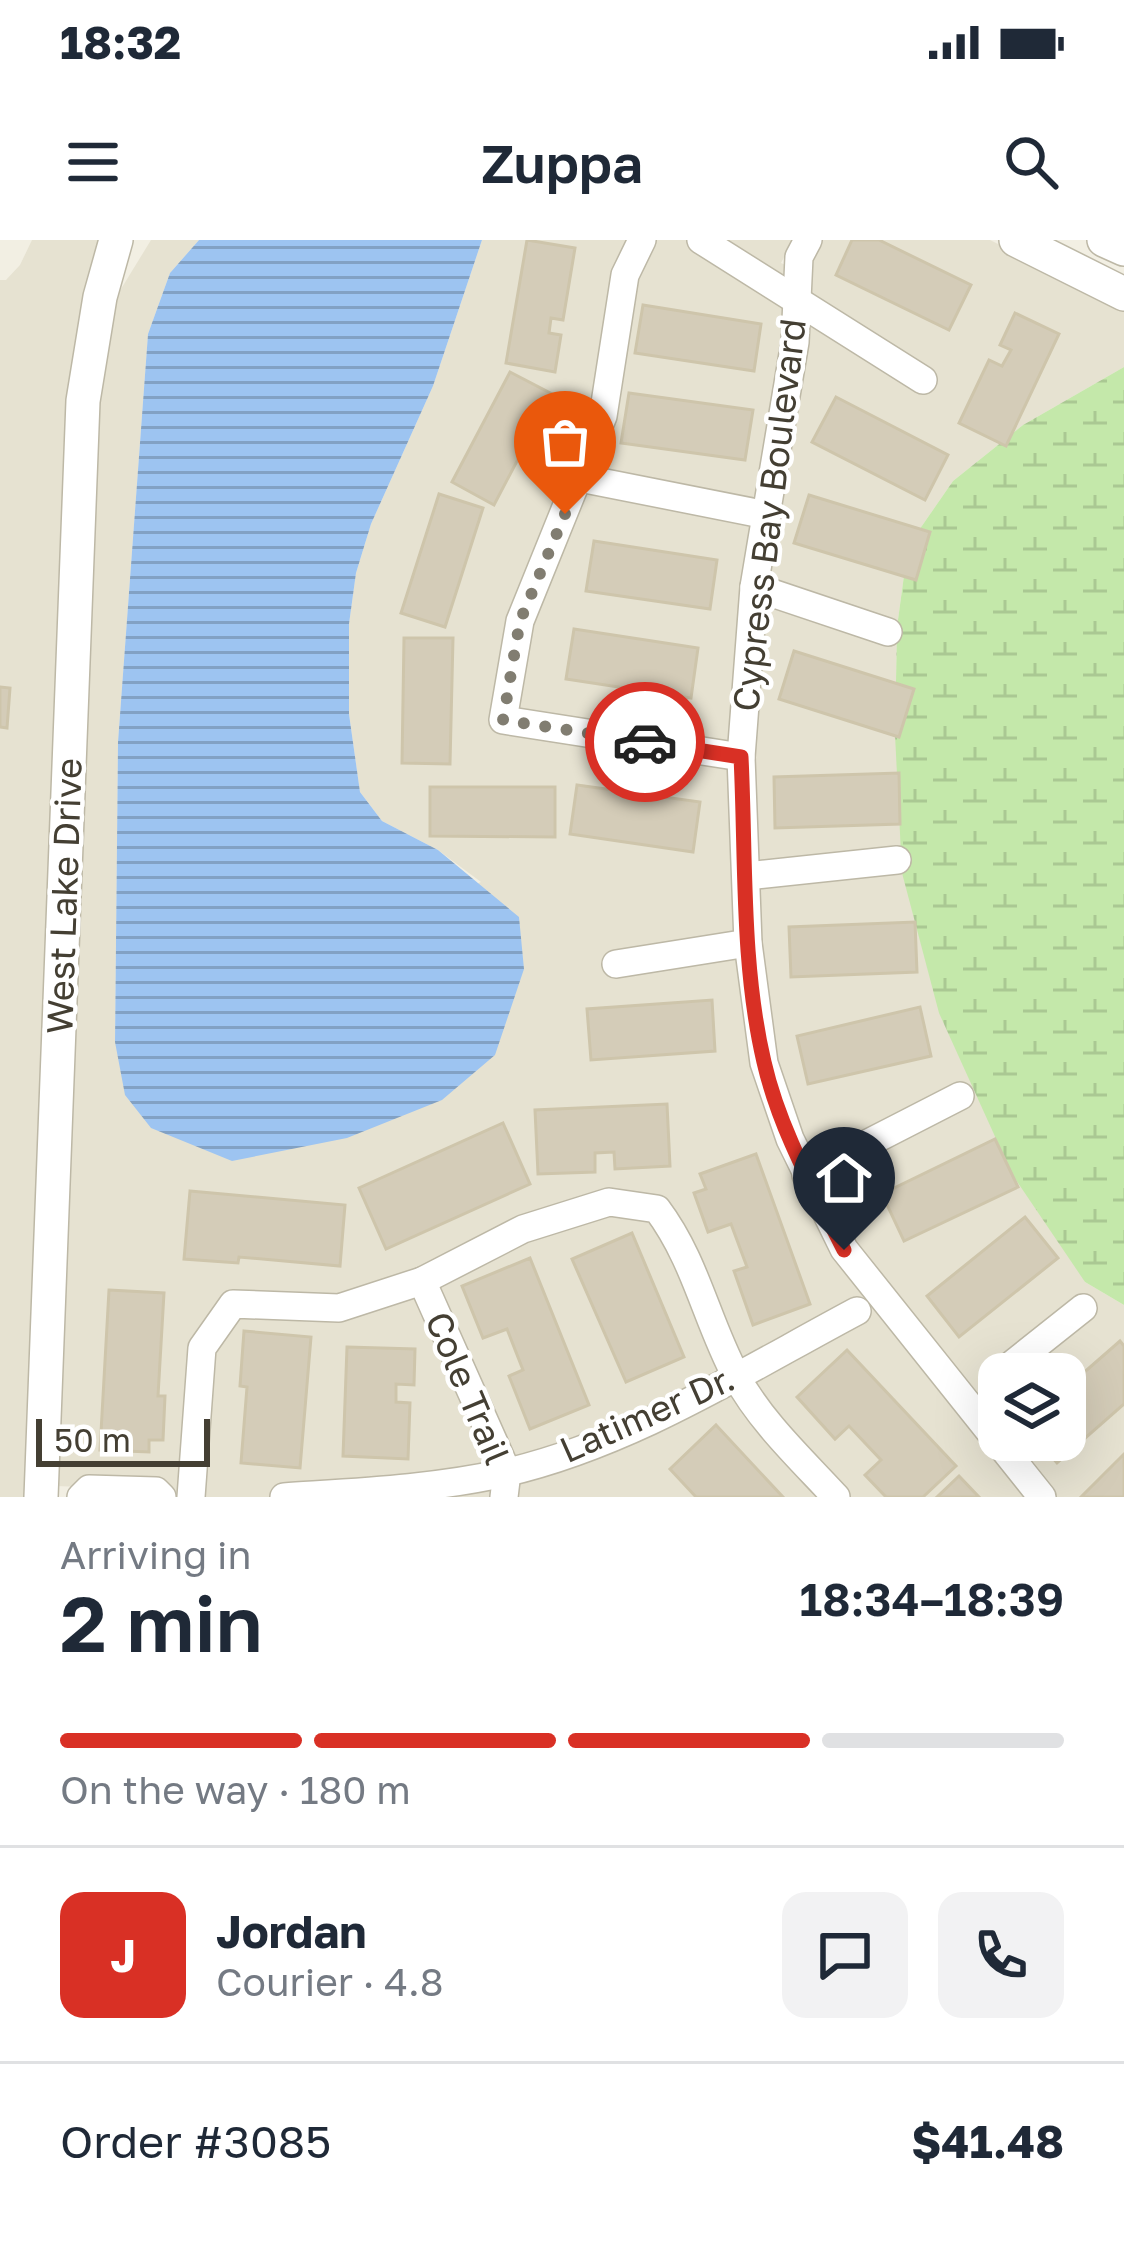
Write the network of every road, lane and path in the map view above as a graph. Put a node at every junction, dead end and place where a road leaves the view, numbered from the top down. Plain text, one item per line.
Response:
1 (116, 240) edge
2 (135, 240) edge
3 (642, 240) edge
4 (701, 240) edge
5 (808, 240) edge
6 (1016, 240) edge
7 (1104, 240) edge
8 (1124, 249) edge
9 (1124, 294) edge
10 (100, 297) junction
11 (795, 301) junction
12 (923, 380) dead end
13 (580, 478) junction
14 (766, 514) junction
15 (754, 587) junction
16 (888, 632) dead end
17 (741, 757) junction
18 (896, 860) dead end
19 (747, 876) junction
20 (748, 943) junction
21 (616, 964) dead end
22 (960, 1096) dead end
23 (806, 1175) junction
24 (422, 1281) junction
25 (1083, 1308) dead end
26 (857, 1311) dead end
27 (1026, 1353) edge
28 (735, 1375) junction
29 (978, 1392) edge
30 (967, 1401) junction
31 (506, 1485) edge
32 (113, 1493) edge
33 (41, 1497) edge
34 (81, 1497) edge
35 (162, 1497) edge
36 (191, 1497) edge
37 (284, 1497) edge
38 (836, 1497) edge
39 (1042, 1497) edge

1 - 10 street, West Lake Drive
2 - 10 street, West Lake Drive
3 - 13 street
4 - 11 street
5 - 11 street, Cypress Bay Boulevard
6 - 9 street
7 - 8 street
10 - 33 street, West Lake Drive
11 - 12 street
11 - 14 street, Cypress Bay Boulevard
13 - 14 street
13 - 17 street
14 - 15 street, Cypress Bay Boulevard
15 - 16 street
15 - 17 street, Cypress Bay Boulevard
17 - 19 street, Cypress Bay Boulevard
18 - 19 street
19 - 20 street, Cypress Bay Boulevard
20 - 21 street
20 - 23 street, Cypress Bay Boulevard
22 - 23 street
23 - 30 street, Cypress Bay Boulevard
24 - 28 street
24 - 31 street, Cole Trail
24 - 36 street
25 - 27 street
26 - 28 street, Latimer Dr.
28 - 31 street, Latimer Dr.
28 - 38 street
29 - 30 street
30 - 39 street, Cypress Bay Boulevard
31 - 37 street, Latimer Dr.
32 - 34 street
32 - 35 street

